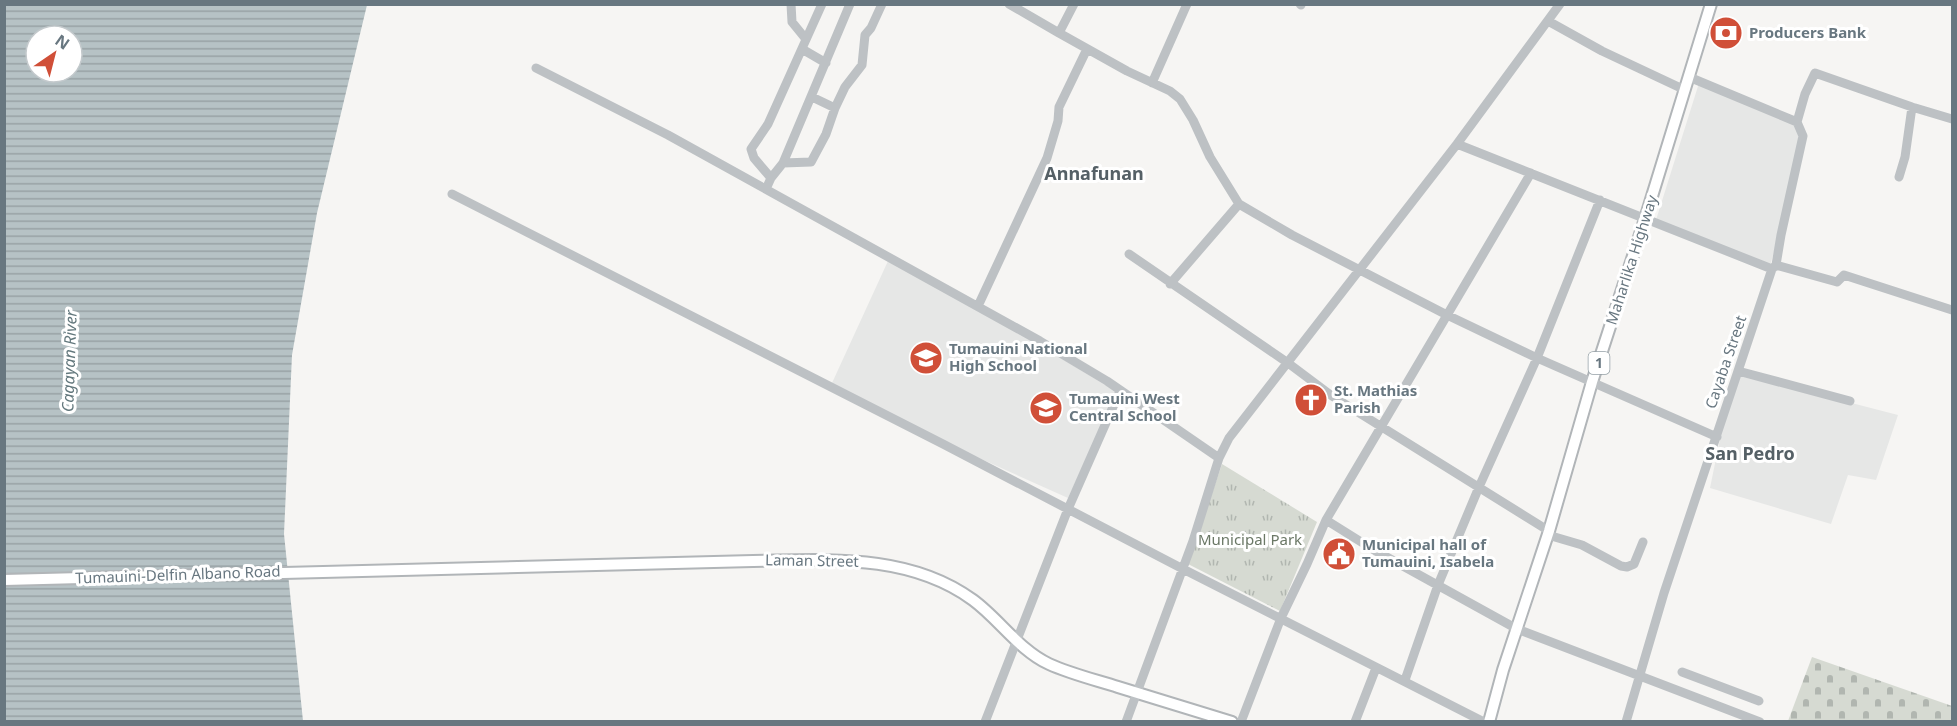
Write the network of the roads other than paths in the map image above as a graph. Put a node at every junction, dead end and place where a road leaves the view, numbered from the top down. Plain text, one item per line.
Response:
1 (791, 4) edge
2 (822, 4) edge
3 (850, 4) edge
4 (882, 4) edge
5 (1009, 4) edge
6 (1074, 4) edge
7 (1187, 4) edge
8 (1560, 4) edge
9 (1711, 4) edge
10 (1548, 21) junction
11 (1059, 33) junction
12 (805, 38) junction
13 (802, 49) junction
14 (1087, 50) junction
15 (826, 63) junction
16 (536, 68) dead end
17 (1689, 77) junction
18 (1152, 83) junction
19 (1685, 90) junction
20 (812, 97) junction
21 (1912, 107) junction
22 (835, 108) junction
23 (1953, 119) edge
24 (1797, 122) junction
25 (1456, 144) junction
26 (783, 163) junction
27 (1531, 173) junction
28 (1899, 177) dead end
29 (771, 178) junction
30 (766, 189) junction
31 (452, 194) dead end
32 (1600, 200) junction
33 (1239, 204) junction
34 (1646, 219) junction
35 (1129, 254) dead end
36 (1774, 267) junction
37 (1358, 269) junction
38 (1170, 284) junction
39 (978, 306) junction
40 (1953, 310) edge
41 (1446, 315) junction
42 (1537, 358) junction
43 (1287, 363) junction
44 (1738, 371) junction
45 (1592, 382) junction
46 (1120, 391) junction
47 (1851, 401) dead end
48 (1382, 427) junction
49 (1717, 437) junction
50 (1219, 458) junction
51 (1479, 487) junction
52 (1068, 509) junction
53 (1326, 520) junction
54 (1549, 533) junction
55 (1643, 542) dead end
56 (1183, 569) junction
57 (351, 570) joint
58 (4, 580) edge
59 (1438, 585) junction
60 (1281, 618) junction
61 (1517, 628) junction
62 (1018, 640) junction
63 (1376, 668) junction
64 (1682, 672) dead end
65 (1640, 676) junction
66 (1405, 680) junction
67 (1137, 693) junction
68 (1737, 694) junction
69 (1759, 701) dead end
70 (1735, 715) edge
71 (985, 722) edge
72 (1126, 722) edge
73 (1232, 722) edge
74 (1241, 722) edge
75 (1355, 722) edge
76 (1486, 722) edge
77 (1626, 722) edge
78 (1760, 722) edge

1 - 12 street
2 - 12 street
3 - 15 street
4 - 22 street
5 - 11 street
6 - 11 street
7 - 18 street
8 - 10 street
9 - 17 main road, Maharlika Highway / 1
10 - 19 street
10 - 25 street
11 - 14 street
12 - 13 street
13 - 15 street
13 - 29 street
14 - 18 street
14 - 39 street
15 - 20 street
16 - 30 street
17 - 19 main road, Maharlika Highway / 1
17 - 24 street
18 - 33 street
19 - 34 main road, Maharlika Highway / 1
20 - 22 street
20 - 26 street
21 - 23 street
21 - 24 street
21 - 28 street
22 - 26 street
24 - 36 street, Cayaba Street
25 - 27 street
25 - 37 street
26 - 29 street
27 - 32 street
27 - 41 street
29 - 30 street
30 - 39 street
31 - 52 street
32 - 34 street
32 - 42 street
33 - 37 street
33 - 38 street
34 - 36 street
34 - 45 main road, Maharlika Highway / 1
35 - 38 street
36 - 40 street
36 - 44 street, Cayaba Street
37 - 41 street
37 - 43 street
38 - 43 street
39 - 46 street
41 - 42 street
41 - 48 street
42 - 45 street
42 - 51 street
43 - 48 street
43 - 50 street
44 - 47 street
44 - 49 street, Cayaba Street
45 - 49 street
45 - 54 main road, Maharlika Highway / 1
46 - 50 street
46 - 52 street
48 - 51 street
48 - 53 street
49 - 65 street, Cayaba Street
50 - 56 street
51 - 54 street
51 - 59 street
52 - 56 street
52 - 62 street
53 - 59 street
53 - 60 street
54 - 55 street
54 - 61 main road, Maharlika Highway / 1
56 - 60 street
56 - 67 street
57 - 58 main road, Tumauini-Delfin Albano Road
57 - 62 main road, Laman Street
59 - 61 street
59 - 66 street
60 - 63 street
60 - 74 street
61 - 65 street
61 - 76 main road, Maharlika Highway / 1
62 - 67 main road, Laman Street
62 - 71 street
63 - 66 street
63 - 75 street
64 - 68 street
65 - 70 street
65 - 77 street, Cayaba Street
66 - 76 street
67 - 72 street
67 - 73 main road, Laman Street
68 - 69 street
68 - 70 street
70 - 78 street

